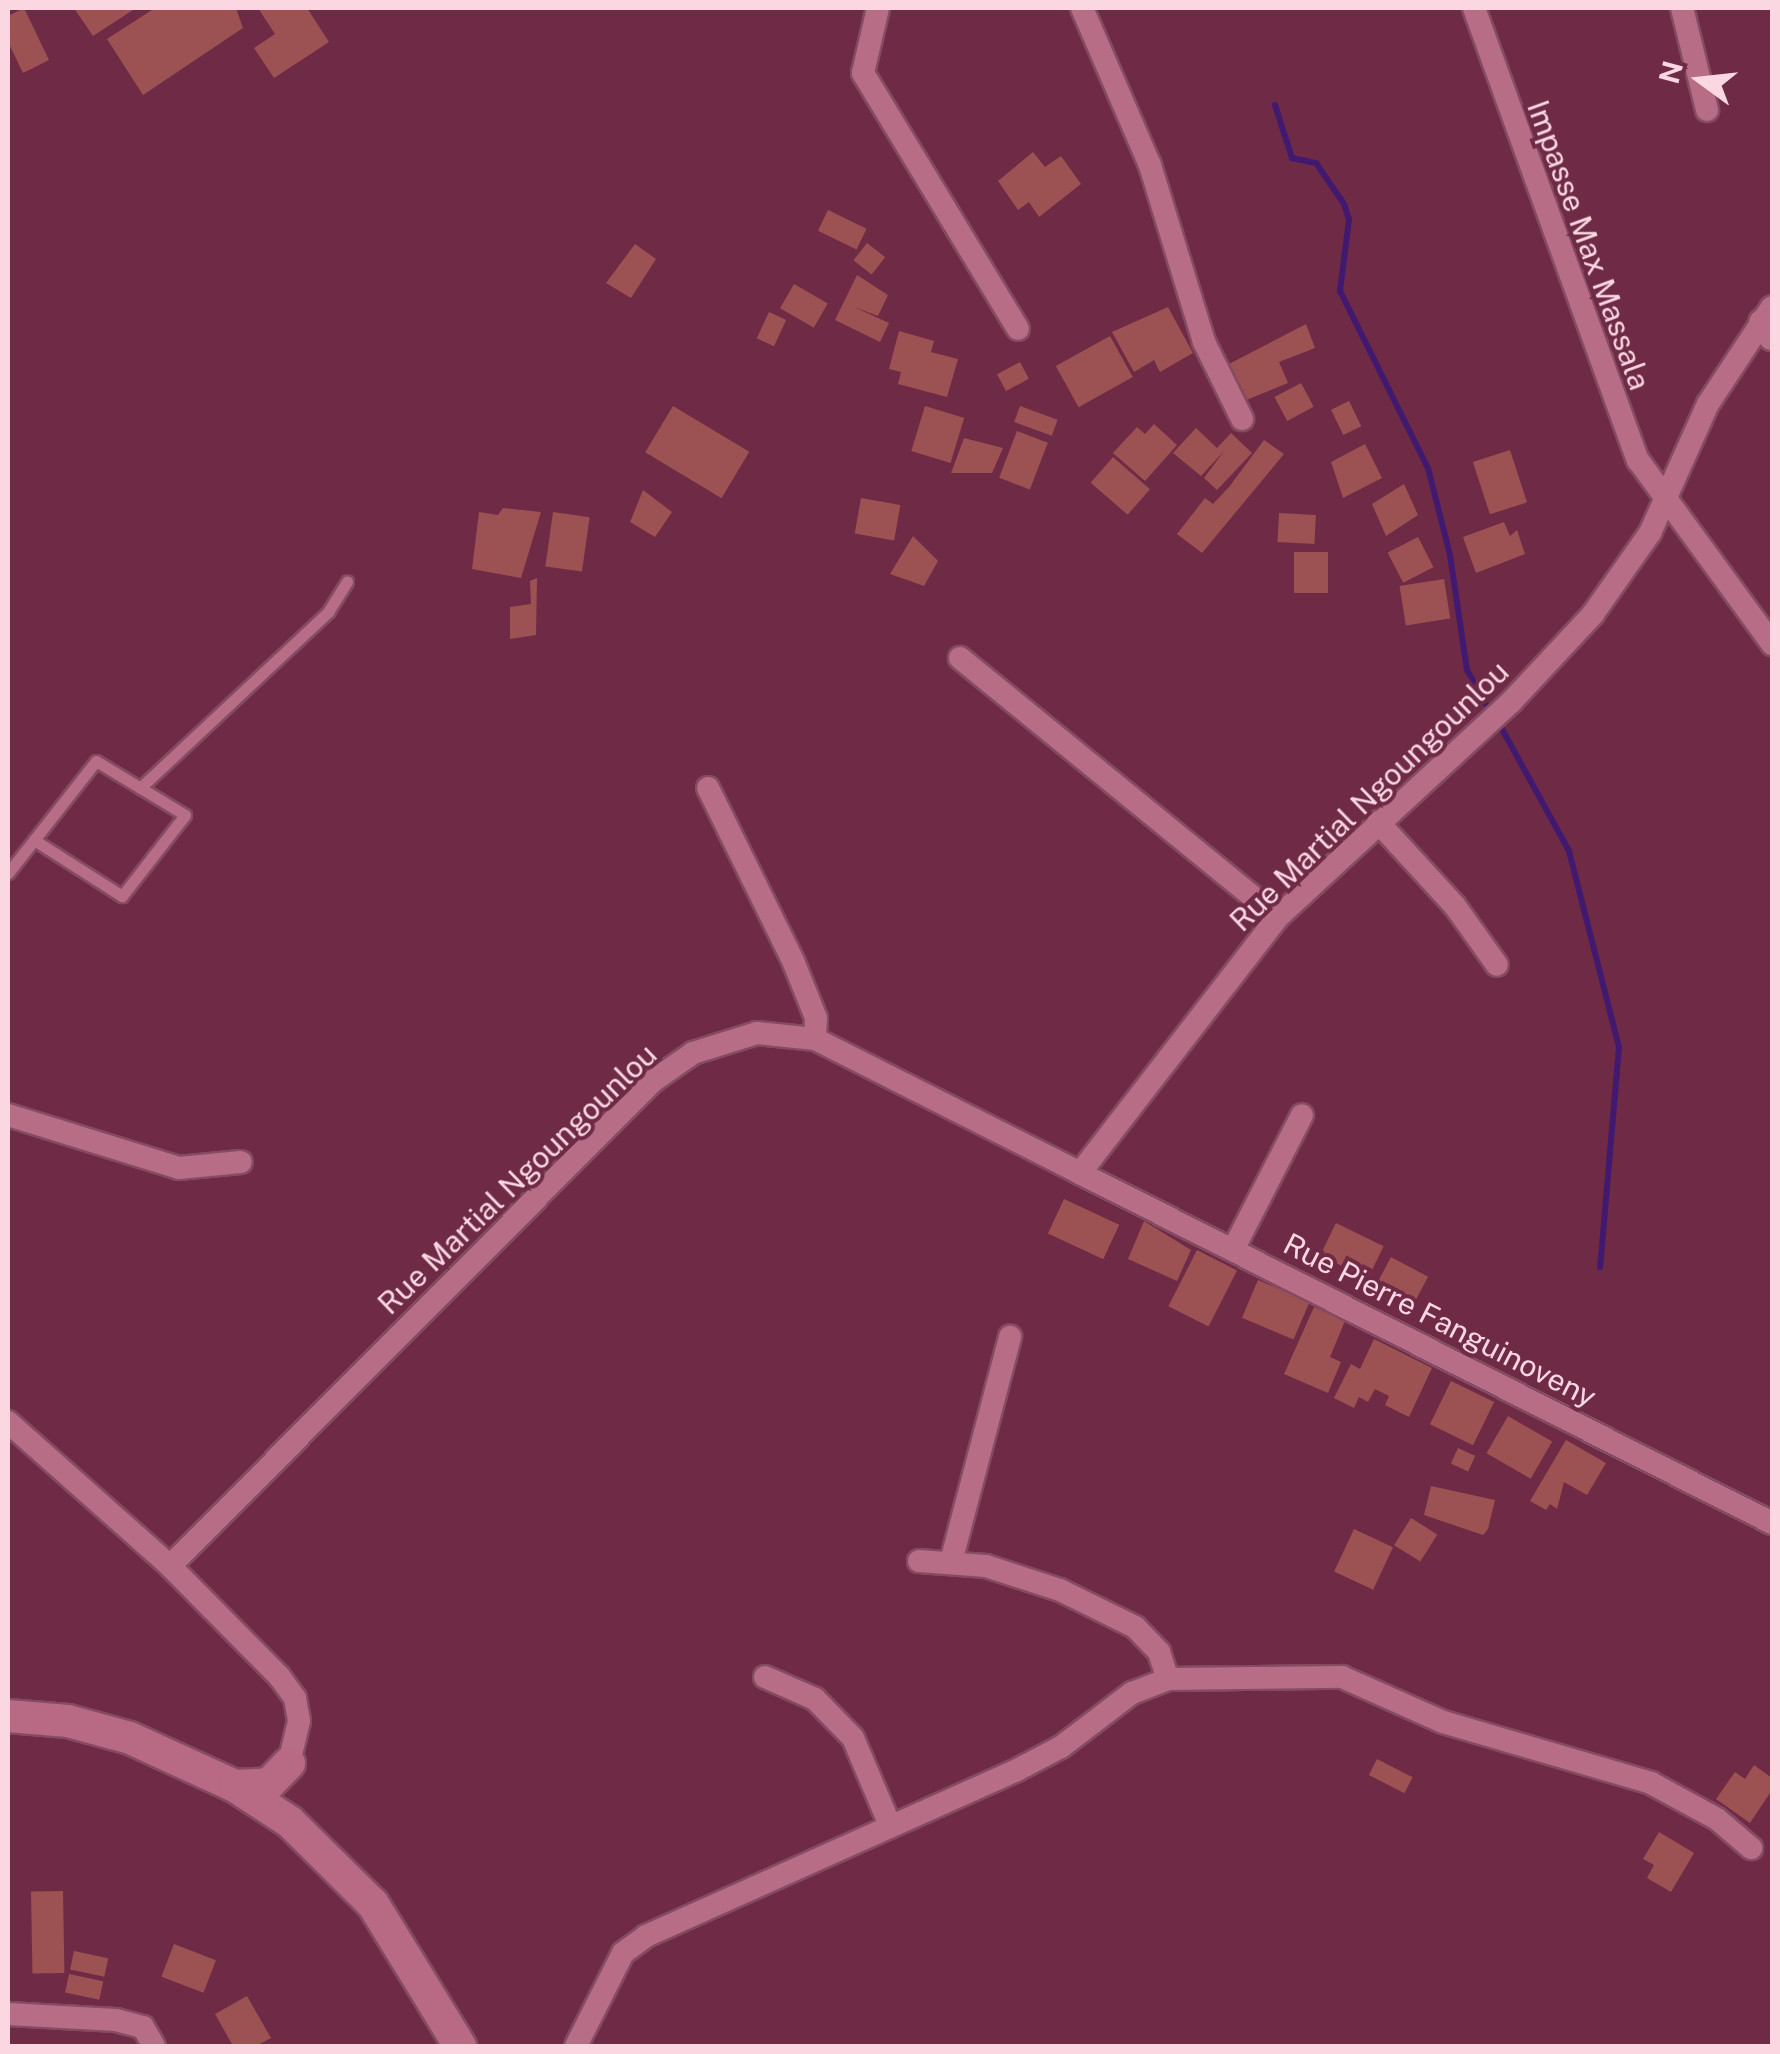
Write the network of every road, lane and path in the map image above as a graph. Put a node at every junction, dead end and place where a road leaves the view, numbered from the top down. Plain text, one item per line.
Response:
1 (878, 8) edge
2 (1082, 8) edge
3 (1474, 8) edge
4 (1682, 8) edge
5 (1707, 110) dead end
6 (1769, 322) edge
7 (1018, 329) dead end
8 (1242, 419) dead end
9 (1664, 494) junction
10 (346, 581) dead end
11 (1772, 644) edge
12 (960, 658) dead end
13 (140, 788) junction
14 (708, 788) dead end
15 (1378, 822) junction
16 (34, 840) junction
17 (8, 873) edge
18 (1278, 917) junction
19 (1496, 966) dead end
20 (815, 1040) junction
21 (8, 1115) edge
22 (1302, 1116) dead end
23 (241, 1162) dead end
24 (1080, 1173) junction
25 (1234, 1248) junction
26 (1010, 1337) dead end
27 (8, 1422) edge
28 (1772, 1523) edge
29 (919, 1560) dead end
30 (951, 1562) junction
31 (170, 1566) junction
32 (764, 1678) dead end
33 (1168, 1678) junction
34 (8, 1716) edge
35 (289, 1763) junction
36 (235, 1786) junction
37 (290, 1822) junction
38 (890, 1824) junction
39 (1751, 1848) dead end
40 (8, 2014) edge
41 (154, 2046) edge
42 (460, 2046) edge
43 (576, 2046) edge

1 - 7 street
2 - 8 street
3 - 9 street, Impasse Max Massala
4 - 5 street
6 - 9 street, Rue Martial Ngoungounlou
9 - 11 street, Impasse Max Massala
9 - 15 street, Rue Martial Ngoungounlou
10 - 13 lane
12 - 18 street
13 - 16 lane
13 - 16 lane
14 - 20 street
15 - 18 street, Rue Martial Ngoungounlou
15 - 19 street
16 - 17 lane
18 - 24 street, Rue Martial Ngoungounlou
20 - 24 street, Rue Martial Ngoungounlou
20 - 31 street, Rue Martial Ngoungounlou
21 - 23 street
22 - 25 street
24 - 25 street, Rue Pierre Fanguinoveny
25 - 28 street, Rue Pierre Fanguinoveny
26 - 30 street
27 - 31 street
29 - 30 street
30 - 33 street
31 - 35 street
32 - 38 street
33 - 38 street
33 - 39 street
34 - 36 main road
35 - 36 main road
35 - 37 main road
36 - 37 main road
37 - 42 main road
38 - 43 street
40 - 41 street

